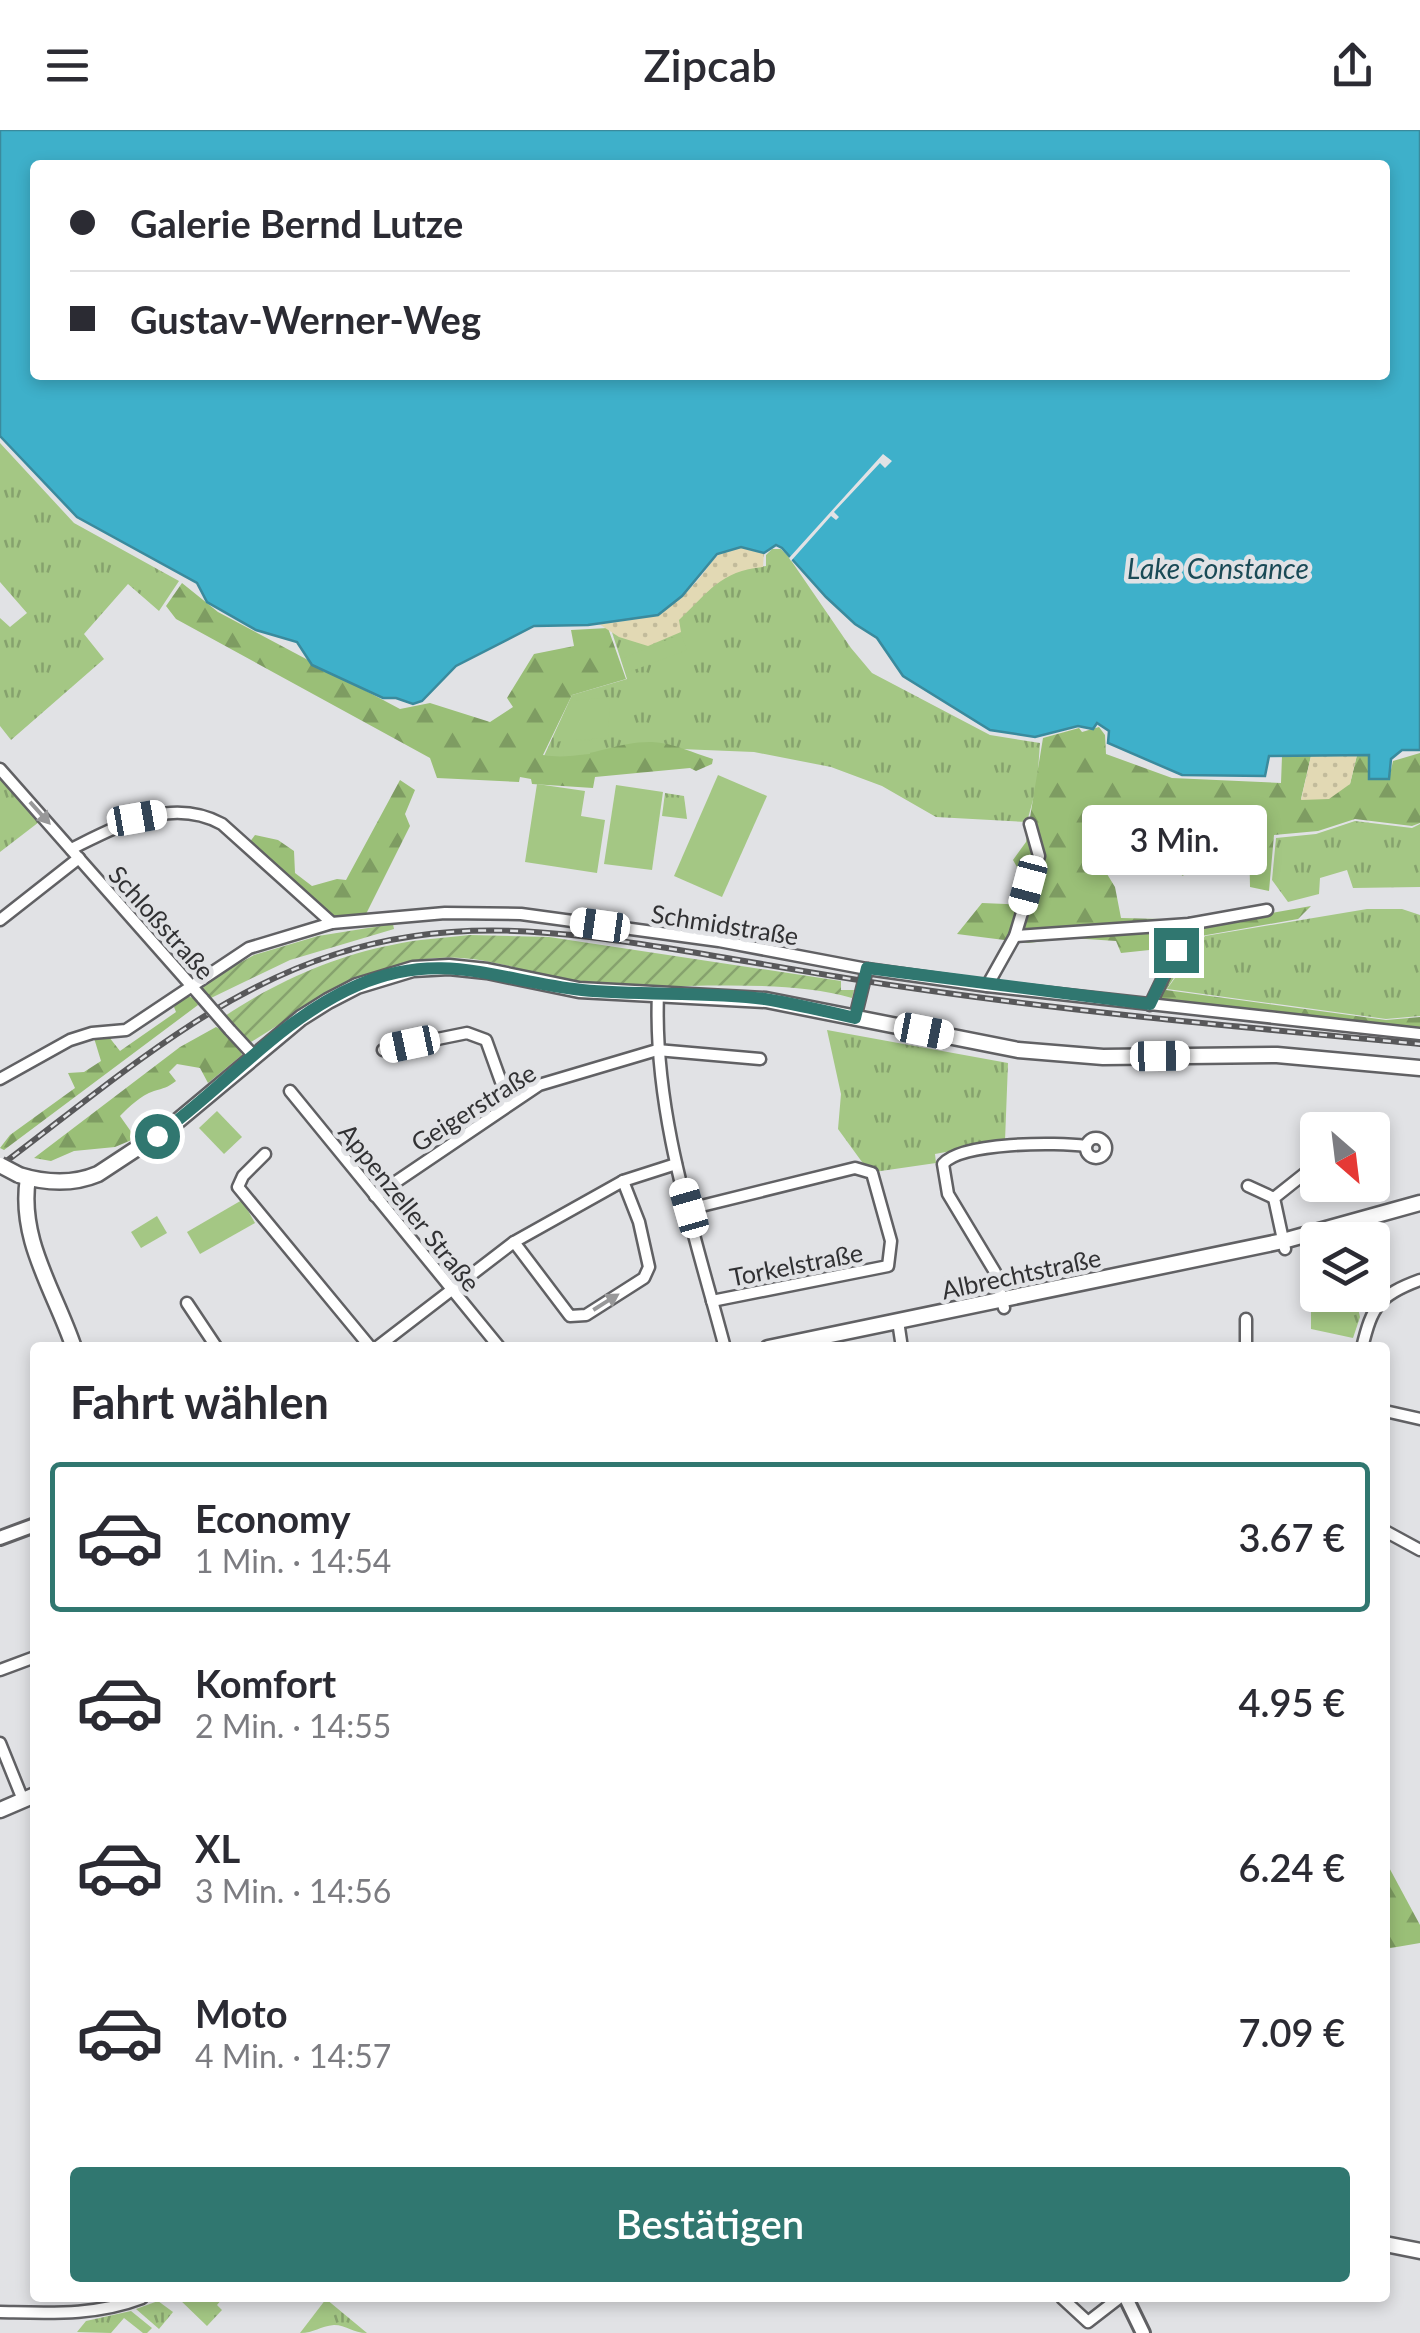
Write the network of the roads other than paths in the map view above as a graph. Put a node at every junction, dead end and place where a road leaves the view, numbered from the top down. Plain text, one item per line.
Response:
1 (0, 769) edge
2 (1030, 824) dead end
3 (75, 854) junction
4 (1267, 910) dead end
5 (0, 920) edge
6 (332, 923) junction
7 (1189, 924) junction
8 (1015, 936) junction
9 (867, 968) junction
10 (190, 984) junction
11 (987, 986) junction
12 (658, 993) junction
13 (1150, 1004) junction
14 (855, 1018) junction
15 (1420, 1034) edge
16 (382, 1050) dead end
17 (657, 1050) junction
18 (254, 1056) junction
19 (760, 1059) dead end
20 (1420, 1068) edge
21 (0, 1079) edge
22 (290, 1091) dead end
23 (509, 1104) junction
24 (1086, 1146) dead end
25 (265, 1154) dead end
26 (676, 1164) junction
27 (0, 1165) edge
28 (24, 1176) junction
29 (1300, 1177) edge
30 (623, 1182) junction
31 (1248, 1186) dead end
32 (375, 1196) junction
33 (1274, 1198) junction
34 (1420, 1202) edge
35 (689, 1208) junction
36 (1420, 1212) edge
37 (1386, 1222) edge
38 (514, 1242) junction
39 (1300, 1243) edge
40 (1284, 1245) junction
41 (1420, 1280) edge
42 (450, 1288) junction
43 (712, 1301) junction
44 (187, 1303) dead end
45 (1004, 1304) junction
46 (1246, 1319) dead end
47 (898, 1326) junction
48 (72, 1342) edge
49 (213, 1342) edge
50 (369, 1342) edge
51 (382, 1342) edge
52 (495, 1342) edge
53 (722, 1342) edge
54 (803, 1342) edge
55 (835, 1342) edge
56 (901, 1342) edge
57 (1246, 1342) edge
58 (1364, 1342) edge
59 (1390, 1412) edge
60 (1420, 1419) edge
61 (30, 1527) edge
62 (1390, 1534) edge
63 (0, 1538) edge
64 (1420, 1550) edge
65 (30, 1658) edge
66 (0, 1670) edge
67 (0, 1743) edge
68 (26, 1796) edge
69 (0, 1801) edge
70 (0, 1810) edge
71 (1390, 2245) edge
72 (1420, 2251) edge
73 (131, 2302) edge
74 (1066, 2302) edge
75 (1116, 2302) edge
76 (1124, 2302) edge
77 (0, 2312) edge
78 (1143, 2333) edge

1 -> 3 street, Schloßstraße
2 - 8 street
3 - 5 street
3 - 6 street
3 - 10 street, Schloßstraße
4 - 7 street
6 - 9 street, Schmidstraße
6 - 10 street, Schmidstraße
7 - 8 street
7 - 13 street
8 - 11 street
9 - 11 street, Schmidstraße
9 - 14 street
10 - 18 street, Schloßstraße, bridge
10 - 21 street, Schmidstraße
11 - 13 street, Schmidstraße
12 - 14 main road
12 - 17 street
12 - 18 main road
13 - 15 street, Schmidstraße
14 - 20 main road
16 - 23 street
17 - 19 street
17 - 23 street, Geigerstraße
17 - 26 street
18 - 28 main road
22 - 32 street, Appenzeller Straße
23 - 32 street, Geigerstraße
24 - 45 street
25 - 50 street
26 - 30 street
26 - 35 street
27 - 28 main road, bridge
28 - 48 main road
29 - 33 street
30 - 38 street
38 -> 30 street
31 - 33 street
32 - 42 street, Appenzeller Straße
33 - 40 street
34 - 40 main road, Albrechtstraße
35 - 43 street
35 - 43 street, Torkelstraße
36 - 37 main road, Albrechtstraße
38 - 42 street
39 - 40 main road, Albrechtstraße
40 - 45 main road, Albrechtstraße
41 - 58 street
42 - 51 street
42 - 52 street, Appenzeller Straße
43 - 53 street
44 - 49 street
45 - 47 main road, Albrechtstraße
46 - 57 street
47 - 54 main road, Albrechtstraße
47 - 55 main road, Albrechtstraße
47 - 56 street
59 - 60 street
61 - 63 street
62 - 64 street
65 - 66 street
67 - 68 street
68 - 69 main road
68 - 70 main road
71 - 72 main road
73 - 77 street
74 - 75 street
76 - 78 street

